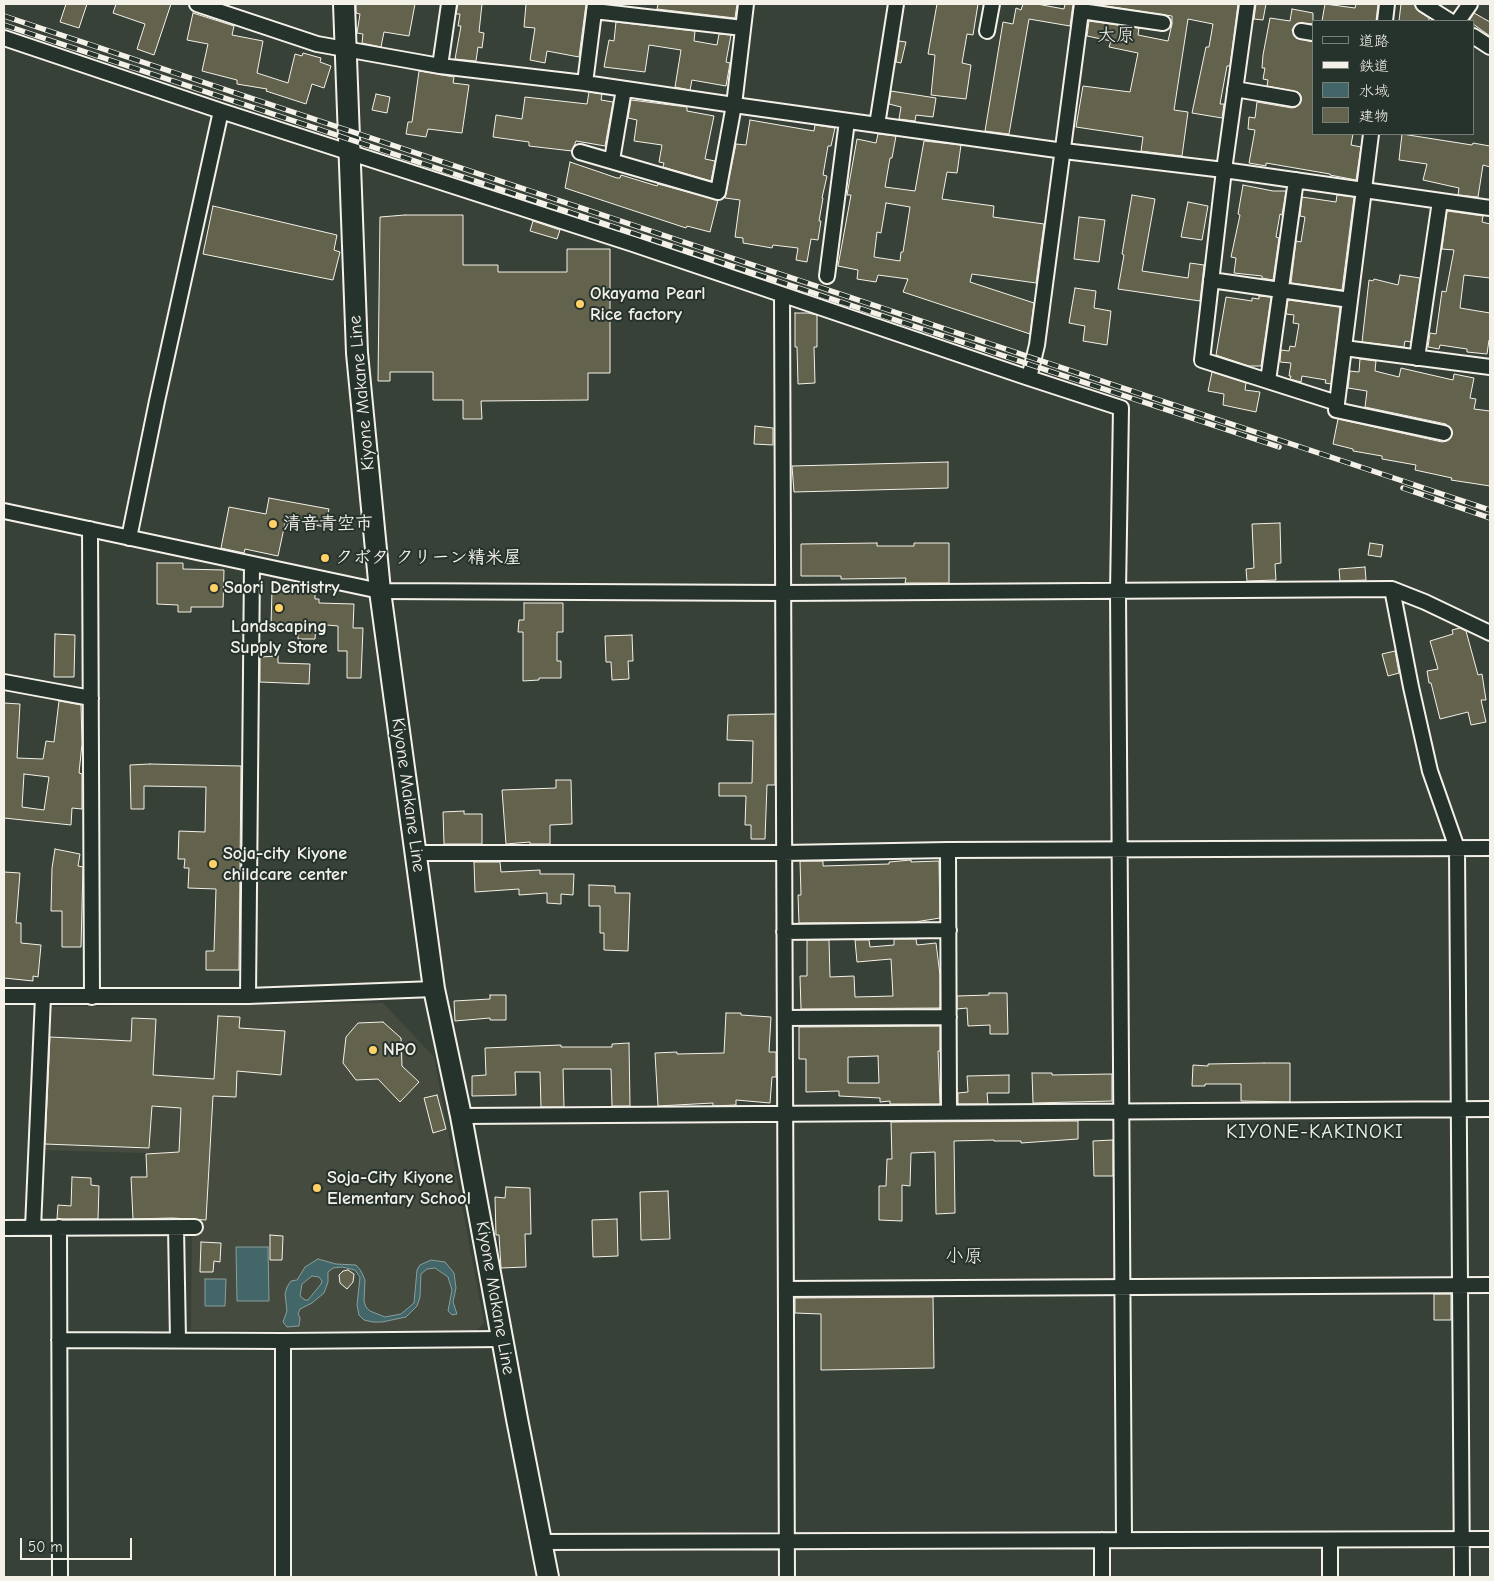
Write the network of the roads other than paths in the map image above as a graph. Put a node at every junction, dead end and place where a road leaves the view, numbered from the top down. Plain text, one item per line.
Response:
1 (199, 4) edge
2 (344, 4) edge
3 (449, 4) edge
4 (746, 4) edge
5 (896, 4) edge
6 (992, 4) edge
7 (1247, 4) edge
8 (1387, 4) edge
9 (1422, 4) edge
10 (1470, 4) edge
11 (594, 7) edge
12 (1082, 8) edge
13 (1385, 20) edge
14 (1457, 20) edge
15 (1163, 23) dead end
16 (743, 28) junction
17 (987, 31) dead end
18 (1474, 37) edge
19 (4, 38) edge
20 (1490, 47) edge
21 (346, 50) junction
22 (440, 66) junction
23 (585, 83) junction
24 (624, 88) junction
25 (1235, 89) junction
26 (1293, 99) dead end
27 (734, 105) junction
28 (221, 110) junction
29 (847, 121) junction
30 (877, 124) junction
31 (1371, 135) edge
32 (349, 151) junction
33 (1064, 151) junction
34 (580, 152) dead end
35 (612, 160) junction
36 (1224, 170) junction
37 (1296, 180) junction
38 (1364, 190) junction
39 (1440, 201) junction
40 (1490, 208) edge
41 (827, 276) dead end
42 (1211, 280) junction
43 (1281, 290) junction
44 (782, 295) junction
45 (1350, 300) junction
46 (1344, 348) junction
47 (1417, 358) junction
48 (1490, 368) edge
49 (1029, 378) junction
50 (1268, 381) junction
51 (1336, 403) junction
52 (1444, 433) dead end
53 (4, 511) edge
54 (90, 530) junction
55 (129, 538) junction
56 (252, 564) junction
57 (1392, 589) junction
58 (380, 591) junction
59 (1118, 591) junction
60 (783, 593) junction
61 (1490, 633) edge
62 (4, 682) edge
63 (91, 698) junction
64 (1457, 848) junction
65 (1490, 848) edge
66 (948, 850) junction
67 (1120, 851) junction
68 (416, 853) junction
69 (784, 853) junction
70 (948, 930) junction
71 (784, 932) junction
72 (434, 989) junction
73 (4, 996) edge
74 (248, 996) junction
75 (42, 997) junction
76 (92, 997) junction
77 (949, 1017) junction
78 (785, 1018) junction
79 (1459, 1109) junction
80 (1490, 1109) edge
81 (1122, 1111) junction
82 (949, 1112) junction
83 (786, 1113) junction
84 (461, 1116) junction
85 (59, 1227) junction
86 (176, 1227) junction
87 (195, 1227) dead end
88 (4, 1228) edge
89 (33, 1228) junction
90 (1490, 1285) edge
91 (1460, 1286) junction
92 (1123, 1287) junction
93 (786, 1289) junction
94 (503, 1339) junction
95 (59, 1340) junction
96 (178, 1340) junction
97 (283, 1341) junction
98 (1490, 1538) edge
99 (1462, 1539) junction
100 (1102, 1540) junction
101 (1124, 1540) junction
102 (1330, 1540) junction
103 (787, 1541) junction
104 (541, 1542) junction
105 (60, 1577) edge
106 (284, 1577) edge
107 (548, 1577) edge
108 (787, 1577) edge
109 (1102, 1577) edge
110 (1330, 1577) edge
111 (1462, 1577) edge

1 - 21 street
2 - 21 main road, Kiyone Makane Line
3 - 22 street
4 - 16 street
5 - 30 street
6 - 17 street
7 - 25 street
8 - 13 street
9 - 14 street
10 - 14 street
11 - 16 street
11 - 23 street
12 - 15 street
12 - 33 street
16 - 27 street
18 - 20 street
19 - 28 street
21 - 22 street
21 - 32 main road, Kiyone Makane Line
22 - 23 street
23 - 24 street
24 - 27 street
24 - 35 street
25 - 26 street
25 - 36 street
27 - 29 street
27 - 35 street
28 - 32 street
28 - 55 street
29 - 30 street
29 - 41 street
30 - 33 street
31 - 38 street
32 - 44 street
32 - 58 main road, Kiyone Makane Line
33 - 36 street
33 - 49 street
34 - 35 street
36 - 37 street
36 - 42 street
37 - 38 street
37 - 43 street
38 - 39 street
38 - 45 street
39 - 40 street
39 - 47 street
42 - 43 street
42 - 50 street
43 - 45 street
43 - 50 street
44 - 49 street
44 - 60 street
45 - 46 street
46 - 47 street
46 - 51 street
47 - 48 street
49 - 59 street
50 - 51 street
51 - 52 street
53 - 54 street
54 - 55 street
54 - 63 street
55 - 56 street
56 - 58 street
56 - 74 street
57 - 59 street
57 - 61 street
57 - 64 street
58 - 60 street
58 - 68 main road, Kiyone Makane Line
59 - 60 street
59 - 67 street
60 - 69 street
62 - 63 street
63 - 76 street
64 - 65 street
64 - 67 street
64 - 79 street
66 - 67 street
66 - 69 street
66 - 70 street
67 - 81 street
68 - 69 street
68 - 72 main road, Kiyone Makane Line
69 - 71 street
70 - 71 street
70 - 77 street
71 - 78 street
72 - 74 street
72 - 84 main road, Kiyone Makane Line
73 - 75 street
74 - 76 street
75 - 76 street
75 - 89 street
77 - 78 street
77 - 82 street
78 - 83 street
79 - 80 street
79 - 81 street
79 - 91 street
81 - 82 street
81 - 92 street
82 - 83 street
83 - 84 street
83 - 93 street
84 - 94 main road, Kiyone Makane Line
85 - 86 street
85 - 89 street
85 - 95 street
86 - 87 street
86 - 96 street
88 - 89 street
90 - 91 street
91 - 92 street
91 - 99 street
92 - 93 street
92 - 101 street
93 - 103 street
94 - 97 street
94 - 104 main road, Kiyone Makane Line
95 - 96 street
95 - 105 street
96 - 97 street
97 - 106 street
98 - 99 street
99 - 102 street
99 - 111 street
100 - 101 street
100 - 103 street
100 - 109 street
101 - 102 street
102 - 110 street
103 - 104 street
103 - 108 street
104 - 107 main road, Kiyone Makane Line

